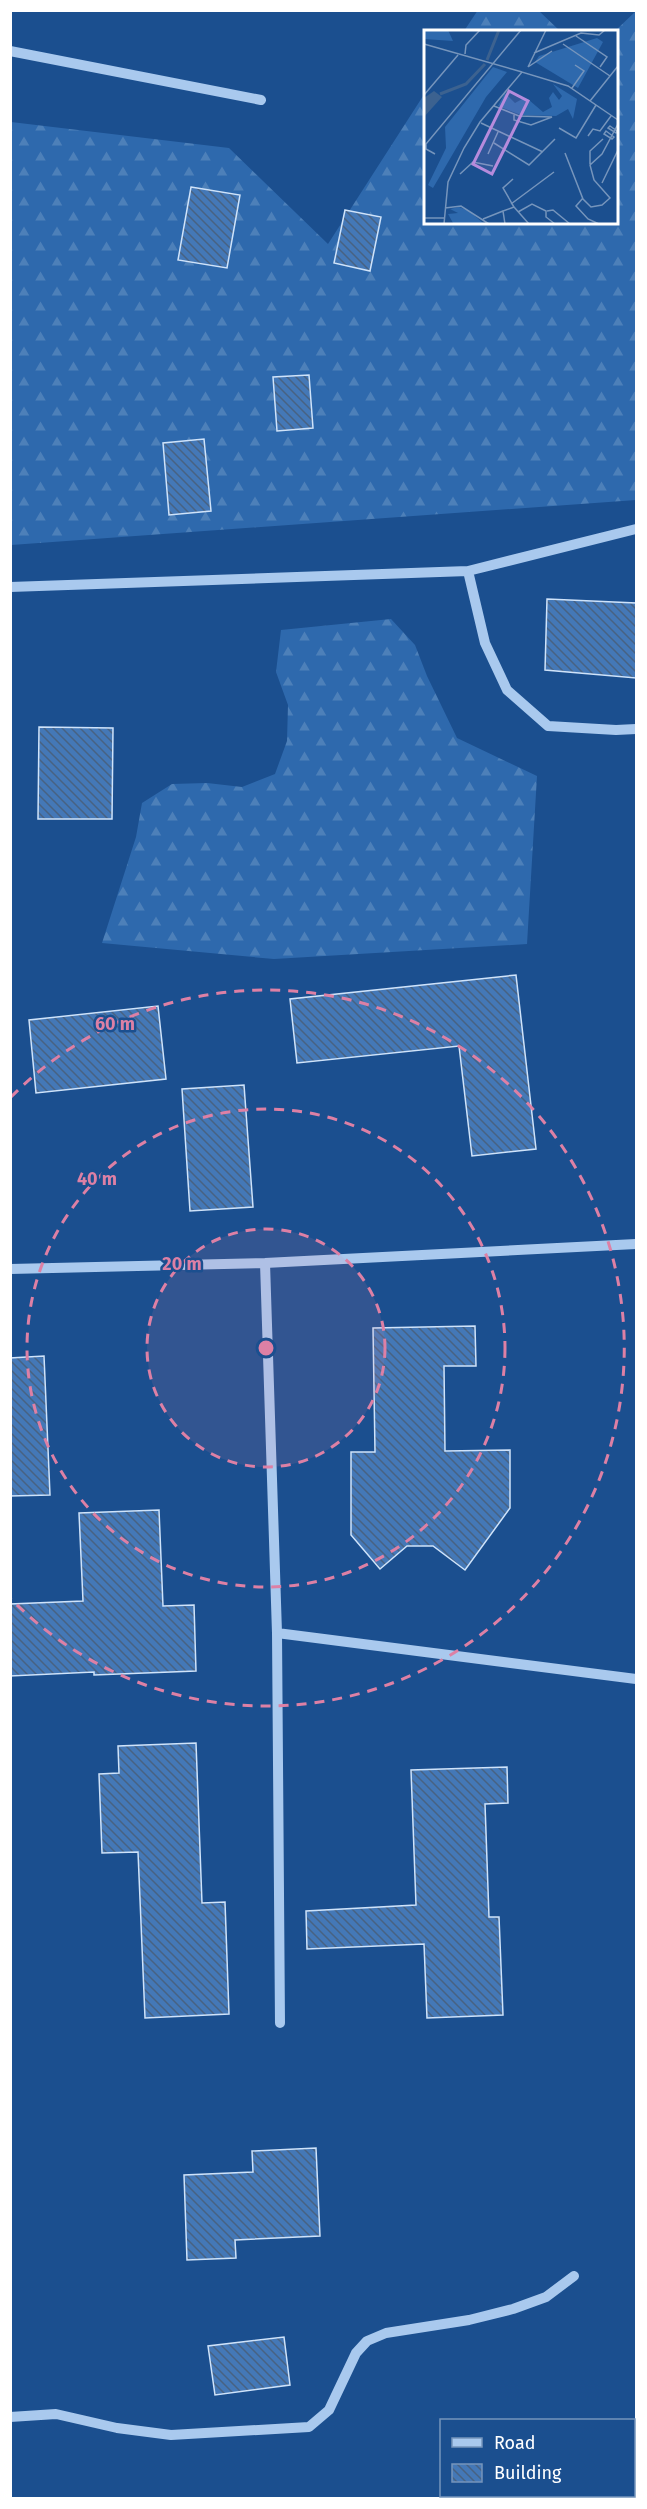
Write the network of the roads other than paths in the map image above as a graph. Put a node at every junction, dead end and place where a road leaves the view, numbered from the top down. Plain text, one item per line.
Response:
1 (10, 51) edge
2 (261, 100) dead end
3 (636, 530) edge
4 (468, 571) junction
5 (10, 587) edge
6 (636, 729) edge
7 (636, 1244) edge
8 (265, 1263) junction
9 (10, 1269) edge
10 (277, 1633) junction
11 (636, 1679) edge
12 (280, 2023) dead end
13 (574, 2276) dead end
14 (10, 2418) edge

1 - 2 street
3 - 4 street
4 - 5 street
4 - 6 street
7 - 8 street
8 - 9 street
8 - 10 street
10 - 11 street
10 - 12 street
13 - 14 street

